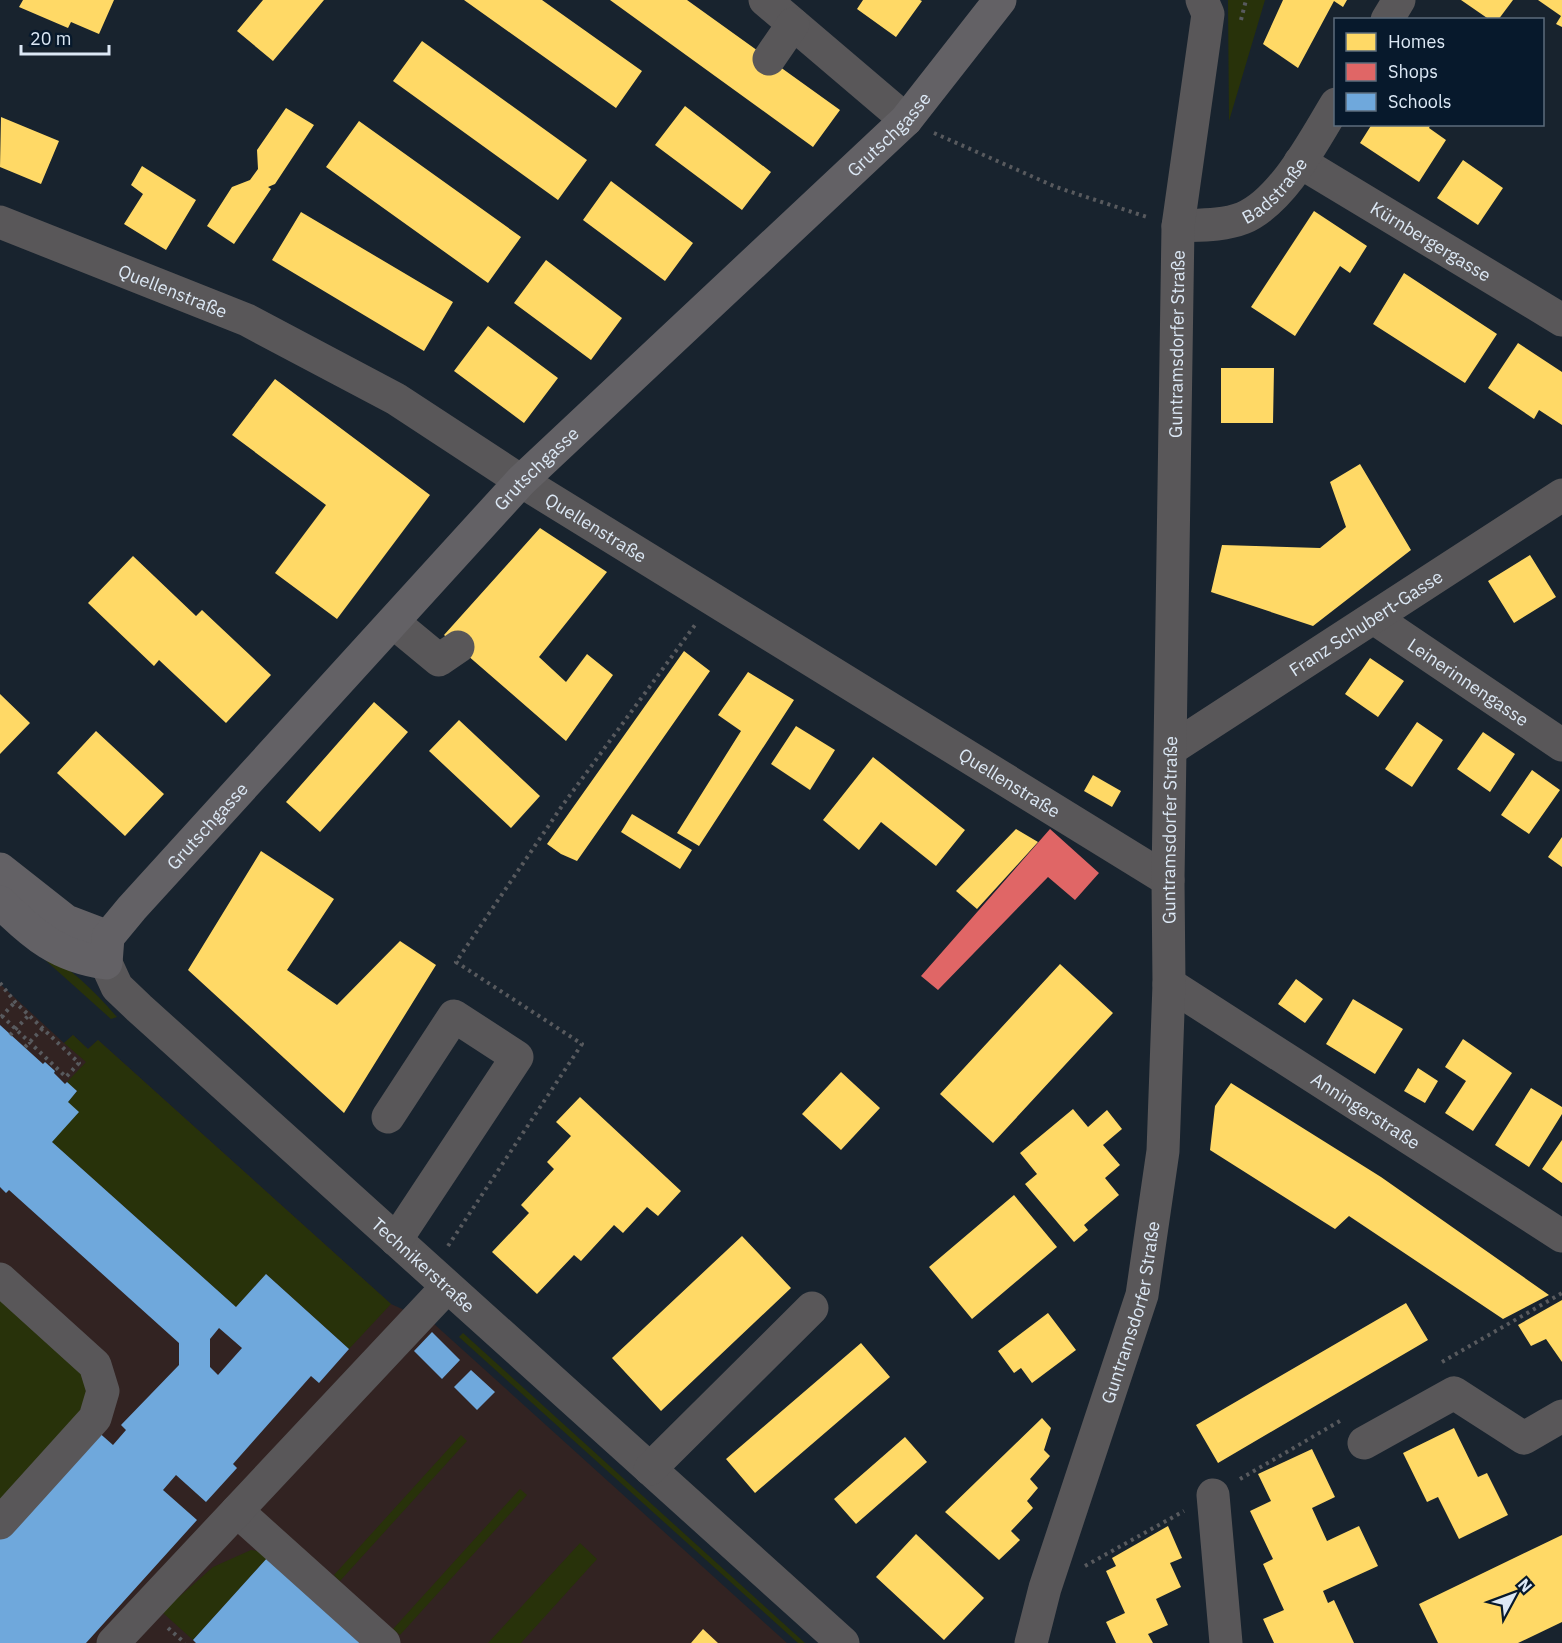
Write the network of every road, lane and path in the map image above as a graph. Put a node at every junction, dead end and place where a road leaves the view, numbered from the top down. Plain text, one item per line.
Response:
1 (765, 0) edge
2 (1000, 0) edge
3 (1202, 0) edge
4 (1399, 0) edge
5 (1388, 18) edge
6 (793, 24) junction
7 (769, 59) dead end
8 (1334, 106) edge
9 (906, 120) junction
10 (1300, 162) junction
11 (0, 222) edge
12 (1178, 226) junction
13 (1562, 320) edge
14 (521, 481) junction
15 (1562, 495) edge
16 (714, 599) junction
17 (1374, 618) junction
18 (393, 621) junction
19 (458, 647) dead end
20 (1562, 745) edge
21 (1171, 749) junction
22 (0, 869) edge
23 (1168, 880) junction
24 (0, 902) edge
25 (107, 950) junction
26 (0, 983) edge
27 (1169, 984) junction
28 (15, 1002) junction
29 (29, 1015) junction
30 (1, 1017) edge
31 (43, 1028) junction
32 (15, 1029) junction
33 (10, 1035) dead end
34 (29, 1042) junction
35 (24, 1047) dead end
36 (388, 1117) dead end
37 (1562, 1236) edge
38 (396, 1240) junction
39 (0, 1279) edge
40 (439, 1279) junction
41 (1562, 1293) edge
42 (812, 1308) dead end
43 (1439, 1364) dead end
44 (1562, 1416) edge
45 (1355, 1430) joint
46 (650, 1469) junction
47 (1213, 1495) junction
48 (237, 1510) junction
49 (0, 1523) edge
50 (1045, 1588) junction
51 (113, 1643) edge
52 (384, 1643) edge
53 (843, 1643) edge
54 (1031, 1643) edge
55 (1226, 1643) edge

1 - 6 street
2 - 9 main road, Grutschgasse
3 - 12 street, Guntramsdorfer Straße
4 - 5 street
6 - 7 street
6 - 9 street
8 - 10 street, Badstraße
9 - 12 path
9 - 14 main road, Grutschgasse
10 - 12 street, Badstraße
10 - 13 street, Kürnbergergasse
11 - 14 street, Quellenstraße
12 - 21 street, Guntramsdorfer Straße
14 - 16 street, Quellenstraße
14 - 18 main road, Grutschgasse
15 - 17 street, Franz Schubert-Gasse
16 - 23 street, Quellenstraße
16 - 40 path
17 - 20 street, Leinerinnengasse
17 - 21 street, Franz Schubert-Gasse
18 - 19 street
18 - 25 main road, Grutschgasse
21 - 23 street, Guntramsdorfer Straße
22 - 25 main road
23 - 27 street, Guntramsdorfer Straße
24 - 25 main road
25 - 38 street, Technikerstraße
26 - 28 path
27 - 37 street, Anningerstraße
27 - 50 street, Guntramsdorfer Straße
28 - 29 path
28 - 30 path
29 - 31 path
29 - 32 path
30 - 32 path
31 - 34 path
31 - 34 path
32 - 33 path
32 - 34 path
34 - 35 path
36 - 38 street
38 - 40 street, Technikerstraße
39 - 49 street
40 - 46 street, Technikerstraße
40 - 48 street
41 - 43 path
42 - 46 street
44 - 45 street
45 - 47 path
46 - 53 street, Technikerstraße
47 - 50 path
47 - 55 street
48 - 51 street
48 - 52 street
50 - 54 street, Guntramsdorfer Straße

